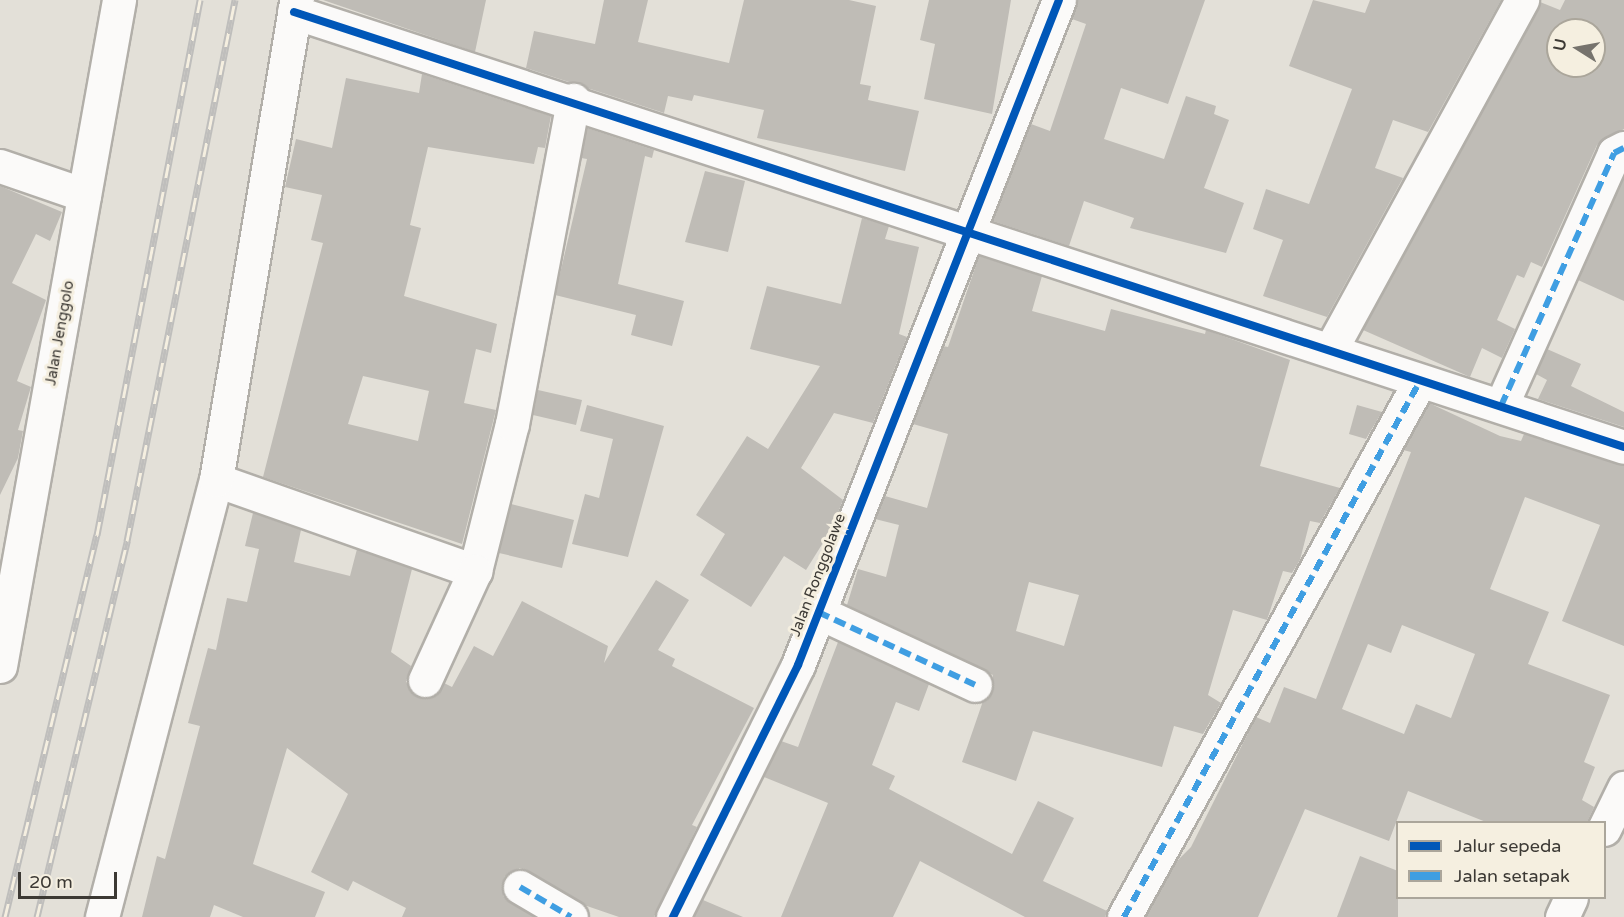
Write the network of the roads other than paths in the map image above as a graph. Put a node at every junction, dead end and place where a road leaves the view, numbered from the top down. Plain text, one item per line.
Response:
1 (120, 0) edge
2 (1059, 0) edge
3 (1522, 0) edge
4 (295, 6) edge
5 (573, 100) junction
6 (1624, 148) edge
7 (0, 166) edge
8 (84, 195) junction
9 (965, 233) junction
10 (1332, 347) junction
11 (1420, 381) junction
12 (1501, 406) junction
13 (1624, 447) edge
14 (216, 480) junction
15 (475, 571) junction
16 (8, 577) edge
17 (818, 612) junction
18 (0, 666) edge
19 (425, 680) dead end
20 (975, 685) dead end
21 (1624, 788) edge
22 (1606, 826) edge
23 (520, 887) dead end
24 (1570, 899) edge
25 (102, 917) edge
26 (571, 917) edge
27 (673, 917) edge
28 (1124, 917) edge
29 (1562, 917) edge

1 - 8 street, Jalan Jenggolo
2 - 9 street, Jalan Ronggolawe
3 - 10 street
4 - 5 street
4 - 14 street
5 - 9 street
5 - 15 street
6 - 12 street
7 - 8 street
8 - 16 street, Jalan Jenggolo
9 - 10 street
9 - 17 street, Jalan Ronggolawe
10 - 11 street
11 - 12 street
11 - 28 street
12 - 13 street
14 - 15 street
14 - 25 street
15 - 19 street
16 - 18 street, Jalan Jenggolo
17 - 20 street
17 - 27 street, Jalan Ronggolawe
21 - 22 street
23 - 26 street
24 - 29 street

